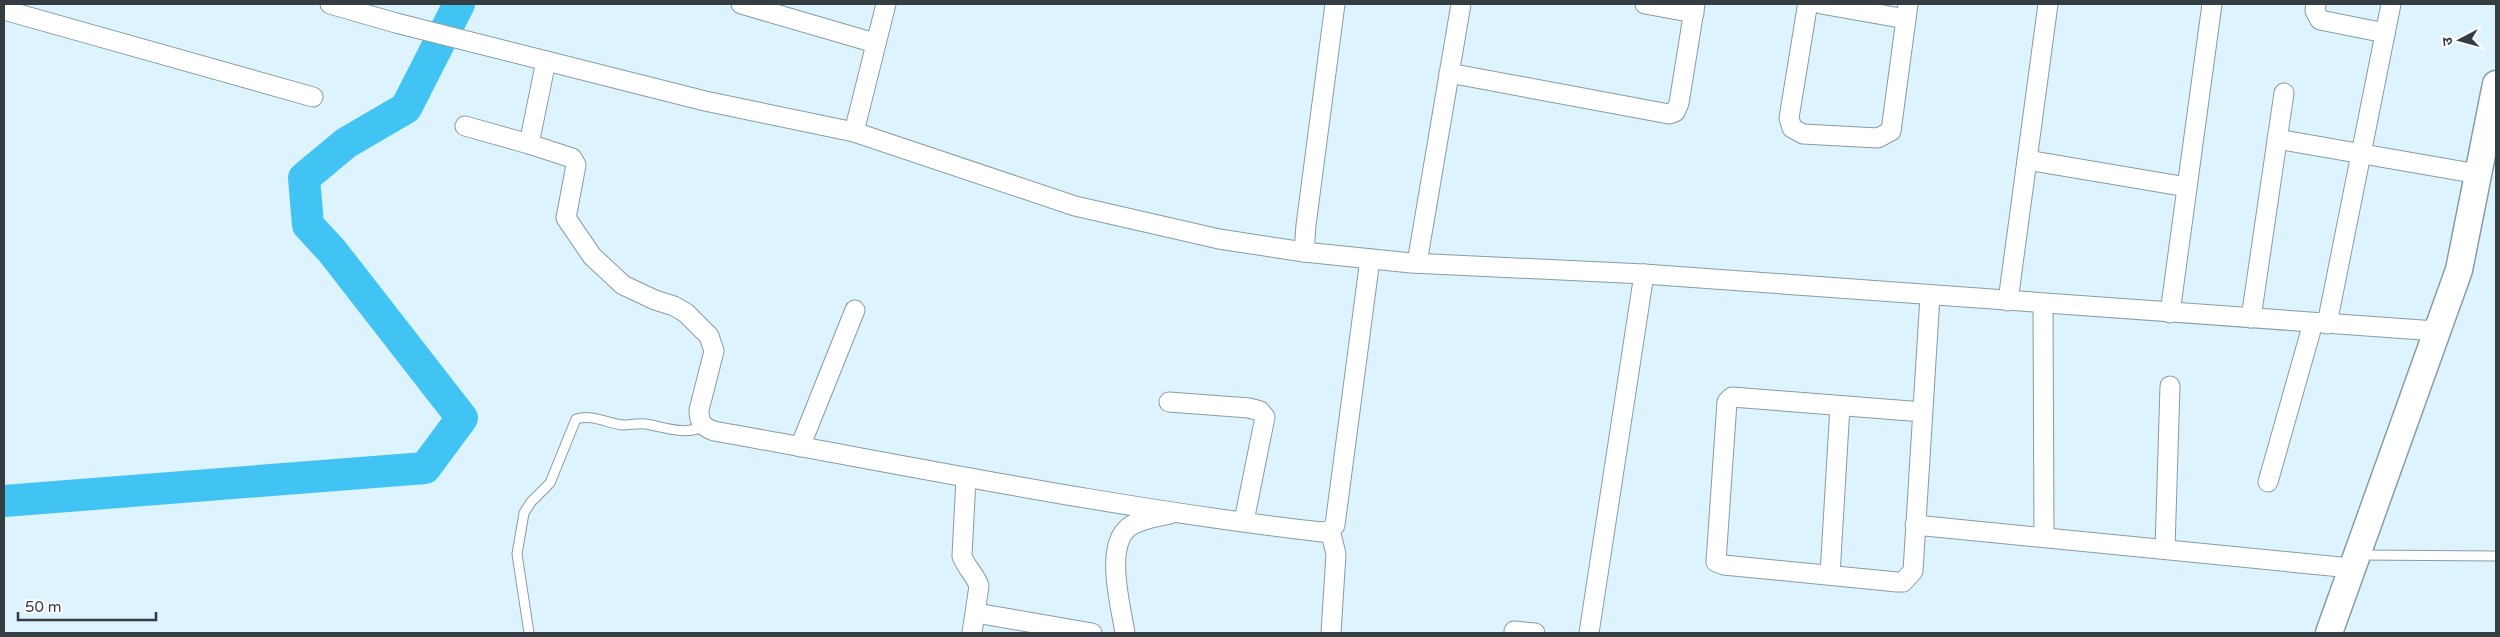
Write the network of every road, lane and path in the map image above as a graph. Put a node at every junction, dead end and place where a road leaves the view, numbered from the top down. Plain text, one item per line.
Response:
1 (330, 4) edge
2 (741, 4) edge
3 (886, 4) edge
4 (1335, 4) edge
5 (1461, 4) edge
6 (1645, 4) edge
7 (1811, 4) edge
8 (1821, 4) edge
9 (2048, 4) edge
10 (2212, 4) edge
11 (2316, 4) edge
12 (2391, 4) edge
13 (1694, 9) edge
14 (4, 10) edge
15 (1907, 12) edge
16 (2385, 33) junction
17 (875, 43) junction
18 (546, 61) junction
19 (1449, 73) junction
20 (2496, 84) edge
21 (2284, 93) dead end
22 (313, 97) dead end
23 (465, 126) dead end
24 (854, 132) junction
25 (2277, 139) junction
26 (529, 144) junction
27 (2360, 153) junction
28 (2027, 160) junction
29 (2478, 174) junction
30 (2187, 187) junction
31 (1304, 252) junction
32 (1370, 259) junction
33 (1417, 264) junction
34 (1644, 274) junction
35 (1930, 296) junction
36 (2008, 301) junction
37 (2043, 304) junction
38 (855, 310) dead end
39 (2170, 313) junction
40 (2251, 318) junction
41 (2320, 323) junction
42 (2436, 331) junction
43 (2170, 386) dead end
44 (1169, 402) dead end
45 (1840, 406) junction
46 (1923, 412) junction
47 (704, 428) junction
48 (800, 447) junction
49 (966, 478) junction
50 (2268, 482) dead end
51 (1180, 512) junction
52 (1244, 521) junction
53 (1915, 525) junction
54 (1330, 530) junction
55 (2044, 537) junction
56 (2166, 549) junction
57 (2496, 556) edge
58 (2353, 561) junction
59 (1830, 575) junction
60 (976, 613) junction
61 (1514, 631) dead end
62 (529, 633) edge
63 (972, 633) edge
64 (1092, 633) edge
65 (1126, 633) edge
66 (1331, 633) edge
67 (1535, 633) edge
68 (1589, 633) edge
69 (2329, 633) edge

1 - 18 street
2 - 17 street
3 - 17 street
4 - 31 street
5 - 19 street
6 - 13 street
7 - 15 street
8 - 15 street
9 - 28 street
10 - 30 street
11 - 16 street
12 - 16 street
13 - 19 street
14 - 22 street
16 - 27 street
17 - 24 street
18 - 24 street
18 - 26 street
19 - 33 street
20 - 29 street
21 - 25 street
23 - 26 street
24 - 31 street
25 - 27 street
25 - 40 street
26 - 47 street
27 - 29 street
27 - 41 street
28 - 30 street
28 - 36 street
29 - 42 street
30 - 39 street
31 - 32 street
32 - 33 street
32 - 54 street
33 - 34 street
34 - 35 street
34 - 68 street
35 - 36 street
35 - 46 street
36 - 37 street
37 - 39 street
37 - 55 street
38 - 48 street
39 - 40 street
40 - 41 street
41 - 42 street
41 - 50 street
42 - 58 street
43 - 56 street
44 - 52 street
45 - 46 street
45 - 59 street
45 - 59 street
46 - 53 street
47 - 48 street
47 - 62 lane
48 - 49 street
49 - 51 street
49 - 60 street
51 - 52 street
51 - 65 street
52 - 54 street
53 - 55 street
53 - 59 street
54 - 66 street
55 - 56 street
56 - 58 street
57 - 58 lane
58 - 69 street
60 - 63 street
60 - 64 street
61 - 67 street

